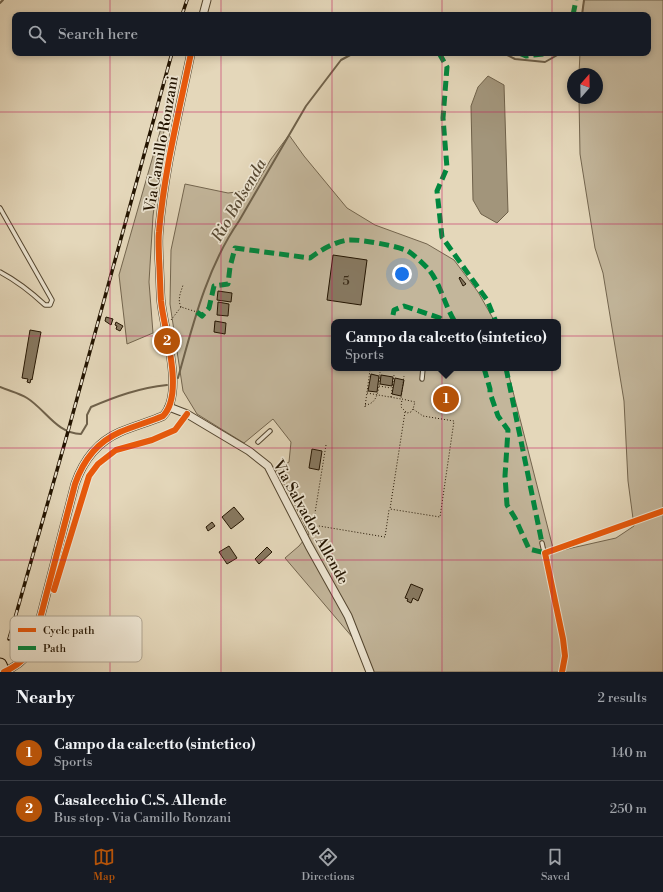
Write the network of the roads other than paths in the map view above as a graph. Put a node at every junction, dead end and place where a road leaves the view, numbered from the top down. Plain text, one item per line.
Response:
1 (206, 0) edge
2 (204, 12) edge
3 (190, 56) edge
4 (0, 208) edge
5 (0, 272) edge
6 (423, 371) edge
7 (422, 379) dead end
8 (170, 407) junction
9 (270, 431) dead end
10 (258, 442) dead end
11 (542, 543) dead end
12 (41, 616) edge
13 (21, 662) edge
14 (0, 665) edge
15 (4, 672) edge
16 (370, 672) edge
17 (562, 672) edge

1 - 2 street
3 - 8 street, Via Camillo Ronzani
4 - 5 lane
6 - 7 lane
8 - 12 street
8 - 16 street, Via Salvador Allende
9 - 10 lane
11 - 17 lane
13 - 15 street
14 - 15 highway

